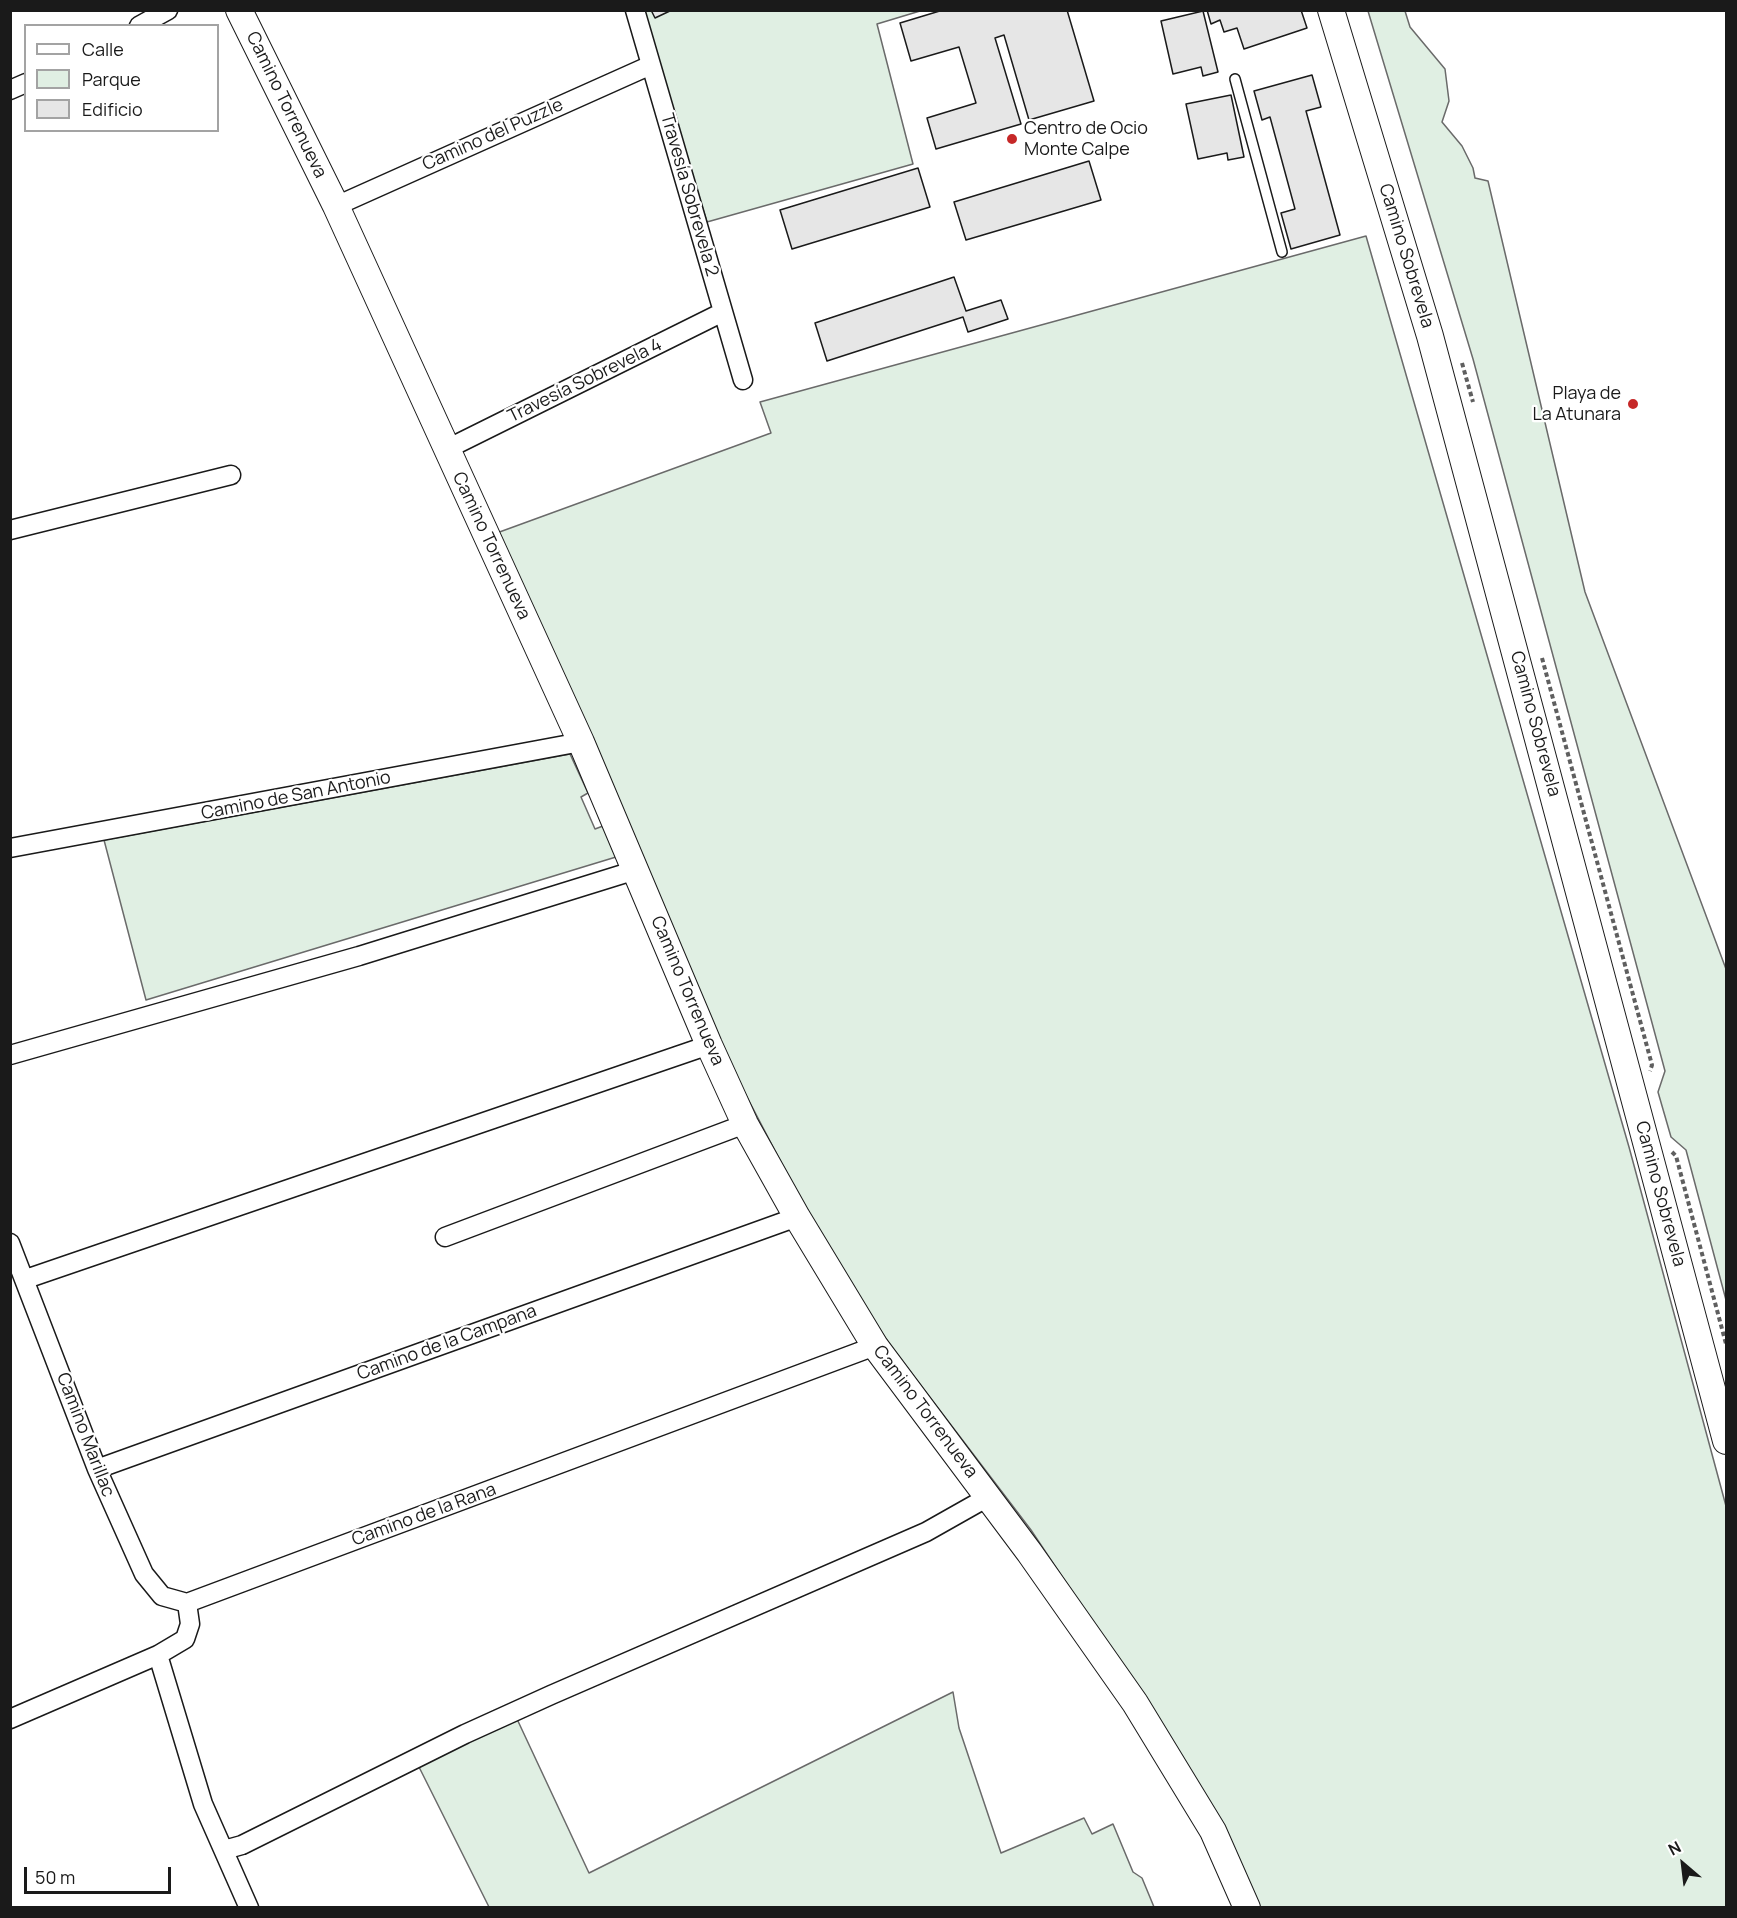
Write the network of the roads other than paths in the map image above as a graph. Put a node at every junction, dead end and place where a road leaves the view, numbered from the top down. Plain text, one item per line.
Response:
1 (168, 10) edge
2 (239, 10) edge
3 (635, 10) edge
4 (1331, 10) edge
5 (143, 24) edge
6 (651, 65) junction
7 (1235, 79) dead end
8 (24, 83) edge
9 (10, 90) edge
10 (336, 206) junction
11 (1282, 252) dead end
12 (723, 312) junction
13 (743, 380) dead end
14 (447, 449) junction
15 (231, 475) dead end
16 (10, 530) edge
17 (581, 742) junction
18 (10, 848) edge
19 (636, 870) junction
20 (709, 1045) junction
21 (10, 1055) edge
22 (745, 1124) junction
23 (797, 1217) junction
24 (446, 1237) dead end
25 (10, 1243) edge
26 (26, 1279) junction
27 (875, 1346) junction
28 (1726, 1441) edge
29 (97, 1469) junction
30 (988, 1497) junction
31 (187, 1603) junction
32 (158, 1655) junction
33 (10, 1719) edge
34 (224, 1850) junction
35 (249, 1908) edge
36 (1247, 1908) edge

1 - 5 street
2 - 10 street, Camino Torrenueva
3 - 6 street, Travesía Sobrevela 2
4 - 28 street, Camino Sobrevela
6 - 10 street, Camino del Puzzle
6 - 12 street, Travesía Sobrevela 2
7 - 11 lane
8 - 9 street
10 - 14 street, Camino Torrenueva
12 - 13 street, Travesía Sobrevela 2
12 - 14 street, Travesía Sobrevela 4
14 - 17 street, Camino Torrenueva
15 - 16 street
17 - 18 street, Camino de San Antonio
17 - 19 street, Camino Torrenueva
19 - 20 street, Camino Torrenueva
19 - 21 street
20 - 22 street, Camino Torrenueva
20 - 26 street
22 - 23 street, Camino Torrenueva
22 - 24 street
23 - 27 street, Camino Torrenueva
23 - 29 street, Camino de la Campana
25 - 26 street, Camino Marillac
26 - 29 street, Camino Marillac
27 - 30 street, Camino Torrenueva
27 - 31 street, Camino de la Rana
29 - 31 street, Camino Marillac
30 - 34 street
30 - 36 street, Camino Torrenueva
31 - 32 street
32 - 33 street
32 - 34 street
34 - 35 street

